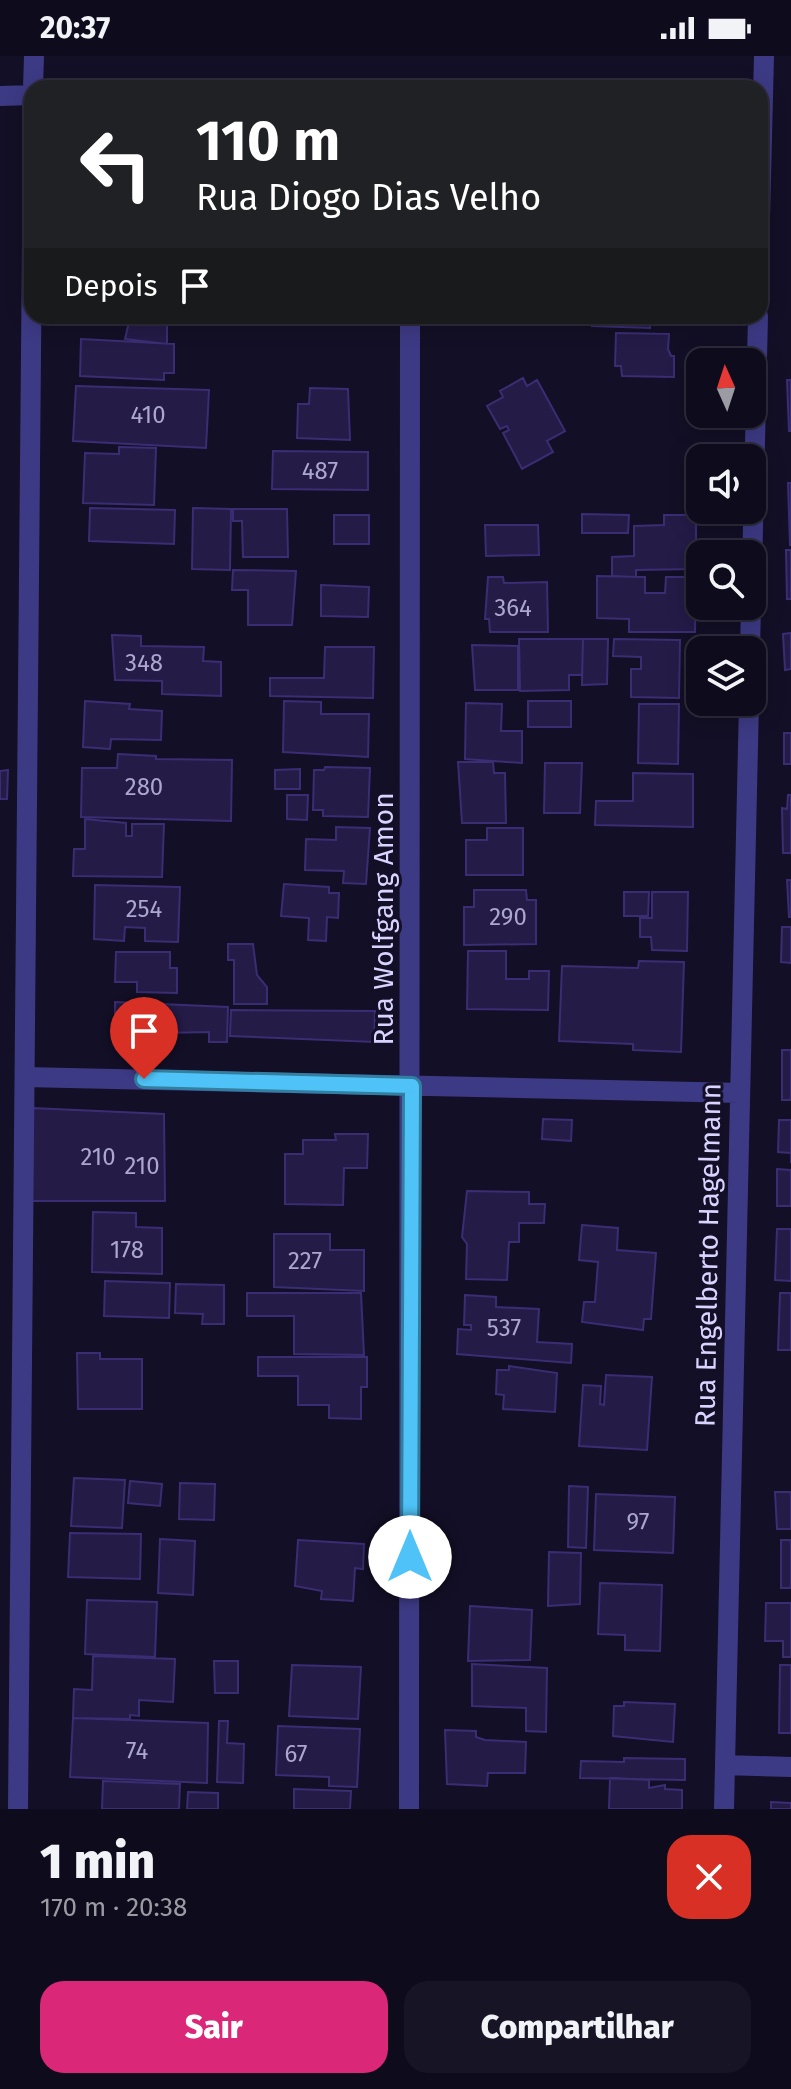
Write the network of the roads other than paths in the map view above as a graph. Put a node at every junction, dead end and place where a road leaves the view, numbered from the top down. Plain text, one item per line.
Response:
1 (34, 56) edge
2 (764, 56) edge
3 (33, 80) edge
4 (763, 80) edge
5 (24, 95) edge
6 (0, 96) edge
7 (31, 324) edge
8 (410, 324) edge
9 (758, 324) edge
10 (753, 540) edge
11 (749, 716) edge
12 (25, 1077) junction
13 (412, 1086) junction
14 (740, 1093) junction
15 (725, 1765) junction
16 (791, 1767) edge
17 (18, 1809) edge
18 (409, 1809) edge
19 (724, 1809) edge

1 - 3 street
2 - 4 street
5 - 6 street
7 - 12 street
8 - 13 street, Rua Wolfgang Amon
9 - 10 street
11 - 14 street, Rua Engelberto Hagelmann
12 - 13 street
12 - 17 street
13 - 14 street
13 - 18 street, Rua Wolfgang Amon
14 - 15 street, Rua Engelberto Hagelmann
15 - 16 street
15 - 19 street, Rua Engelberto Hagelmann

